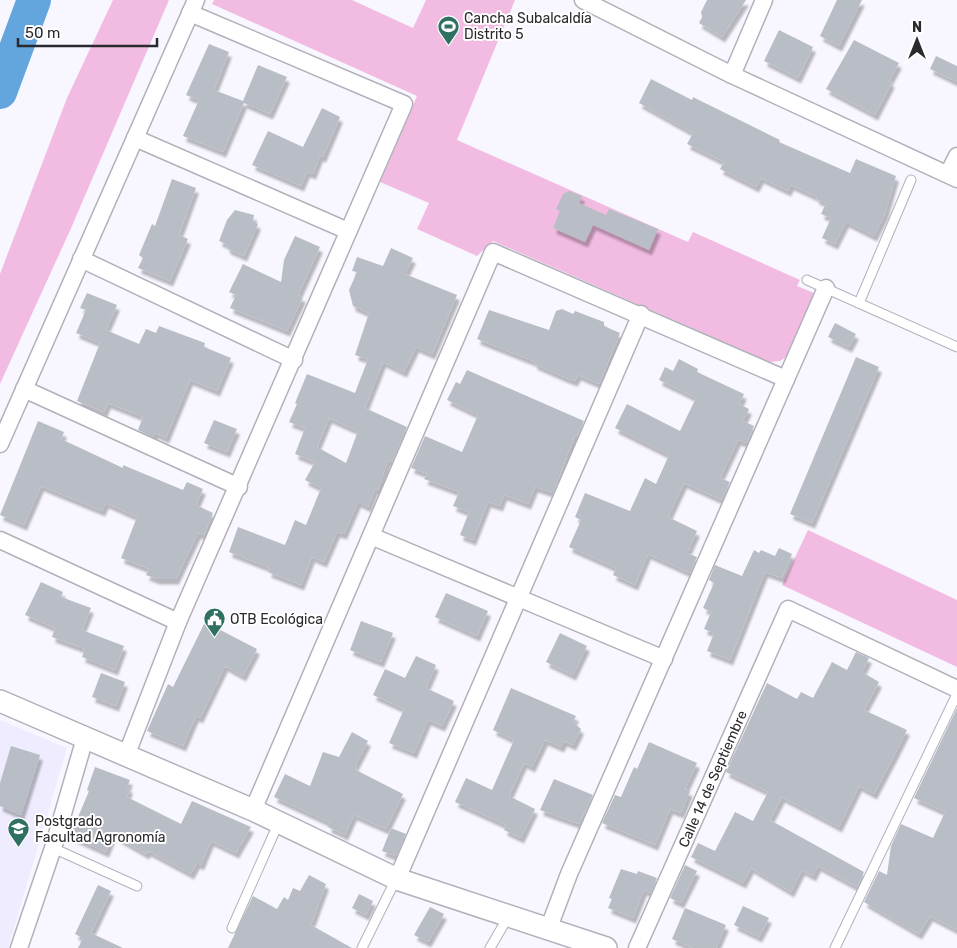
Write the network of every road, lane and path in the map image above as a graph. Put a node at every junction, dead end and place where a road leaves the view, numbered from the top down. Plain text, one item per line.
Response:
1 (583, 0) edge
2 (764, 0) edge
3 (193, 6) edge
4 (732, 75) junction
5 (135, 138) junction
6 (957, 156) edge
7 (953, 176) edge
8 (911, 180) dead end
9 (348, 231) junction
10 (81, 259) junction
11 (807, 280) dead end
12 (826, 288) junction
13 (859, 303) junction
14 (641, 314) junction
15 (957, 346) edge
16 (294, 360) junction
17 (786, 378) junction
18 (24, 389) junction
19 (0, 444) edge
20 (238, 487) junction
21 (371, 536) junction
22 (0, 540) edge
23 (518, 598) junction
24 (178, 622) junction
25 (664, 659) junction
26 (957, 689) edge
27 (957, 694) edge
28 (0, 701) edge
29 (85, 738) junction
30 (126, 756) junction
31 (253, 810) junction
32 (278, 824) junction
33 (53, 848) junction
34 (397, 879) junction
35 (137, 886) dead end
36 (508, 917) junction
37 (232, 928) dead end
38 (548, 930) junction
39 (20, 948) edge
40 (362, 948) edge
41 (490, 948) edge
42 (606, 948) edge
43 (638, 948) edge
44 (835, 948) edge

1 - 4 street
2 - 4 street
3 - 5 street
3 - 9 street
4 - 7 street
5 - 9 street
5 - 10 street
6 - 7 street
8 - 13 lane
9 - 16 street
10 - 16 street
10 - 18 street
11 - 12 lane
12 - 13 lane
12 - 17 street
13 - 15 lane
14 - 17 street
14 - 21 street
14 - 23 street
16 - 20 street
17 - 25 street
18 - 19 street
18 - 20 street
20 - 24 street
21 - 23 street
21 - 31 street
22 - 24 street
23 - 25 street
23 - 34 street
24 - 30 street
25 - 38 street
26 - 43 street, Calle 14 de Septiembre
27 - 44 lane
28 - 29 street
29 - 30 street
29 - 33 street
30 - 31 street
31 - 32 street
32 - 34 street
32 - 37 lane
33 - 35 lane
33 - 39 street
34 - 36 street
34 - 40 lane
36 - 38 street
36 - 41 lane
38 - 42 street

